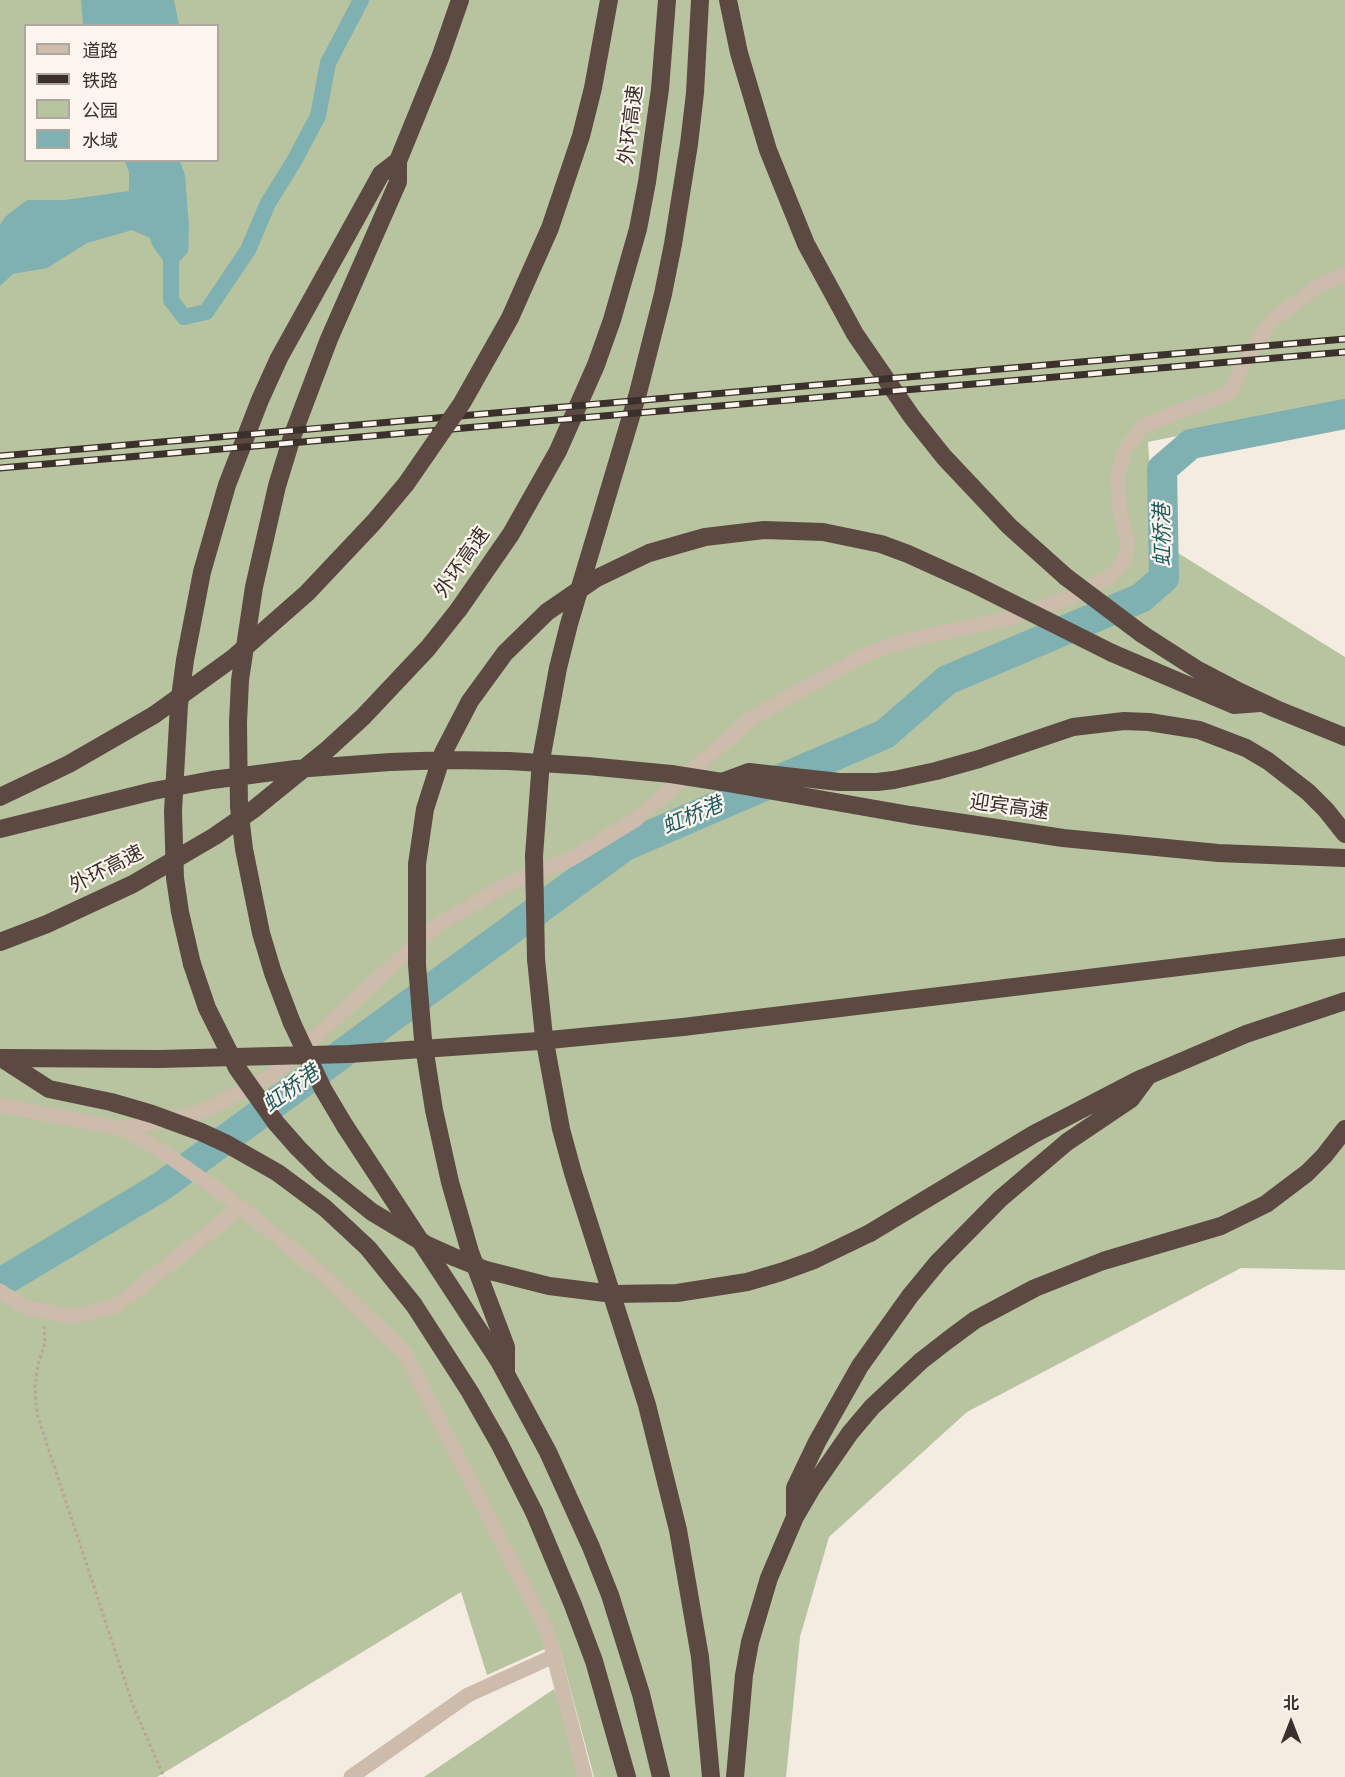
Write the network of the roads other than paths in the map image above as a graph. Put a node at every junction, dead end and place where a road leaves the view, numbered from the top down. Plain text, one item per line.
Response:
1 (460, 0) edge
2 (609, 0) edge
3 (667, 0) edge
4 (700, 0) edge
5 (728, 0) edge
6 (398, 161) junction
7 (1345, 274) edge
8 (1262, 703) junction
9 (1345, 737) edge
10 (722, 782) junction
11 (0, 797) edge
12 (0, 829) edge
13 (1345, 834) edge
14 (1345, 858) edge
15 (0, 942) edge
16 (1345, 947) edge
17 (1345, 1001) edge
18 (0, 1058) edge
19 (1148, 1076) junction
20 (0, 1105) edge
21 (123, 1129) junction
22 (1345, 1129) edge
23 (235, 1204) junction
24 (0, 1291) edge
25 (506, 1374) junction
26 (795, 1517) junction
27 (554, 1656) junction
28 (351, 1777) edge
29 (585, 1777) edge
30 (627, 1777) edge
31 (661, 1777) edge
32 (711, 1777) edge
33 (735, 1777) edge

1 - 6 highway
2 - 11 highway, bridge
3 - 15 highway, 外环高速, bridge
4 - 32 highway, bridge
5 - 8 highway, bridge
6 - 19 highway, bridge
6 - 25 highway, bridge
7 - 21 street
8 - 9 highway
8 - 25 highway, bridge
10 - 12 highway, 迎宾高速, bridge
10 - 13 highway
10 - 14 highway, 迎宾高速
16 - 18 highway, bridge
17 - 19 highway
18 - 30 highway, bridge
19 - 26 highway
20 - 21 street
21 - 23 street
22 - 26 highway
23 - 24 street
23 - 27 street
25 - 31 highway
26 - 33 highway
27 - 28 street
27 - 29 street

